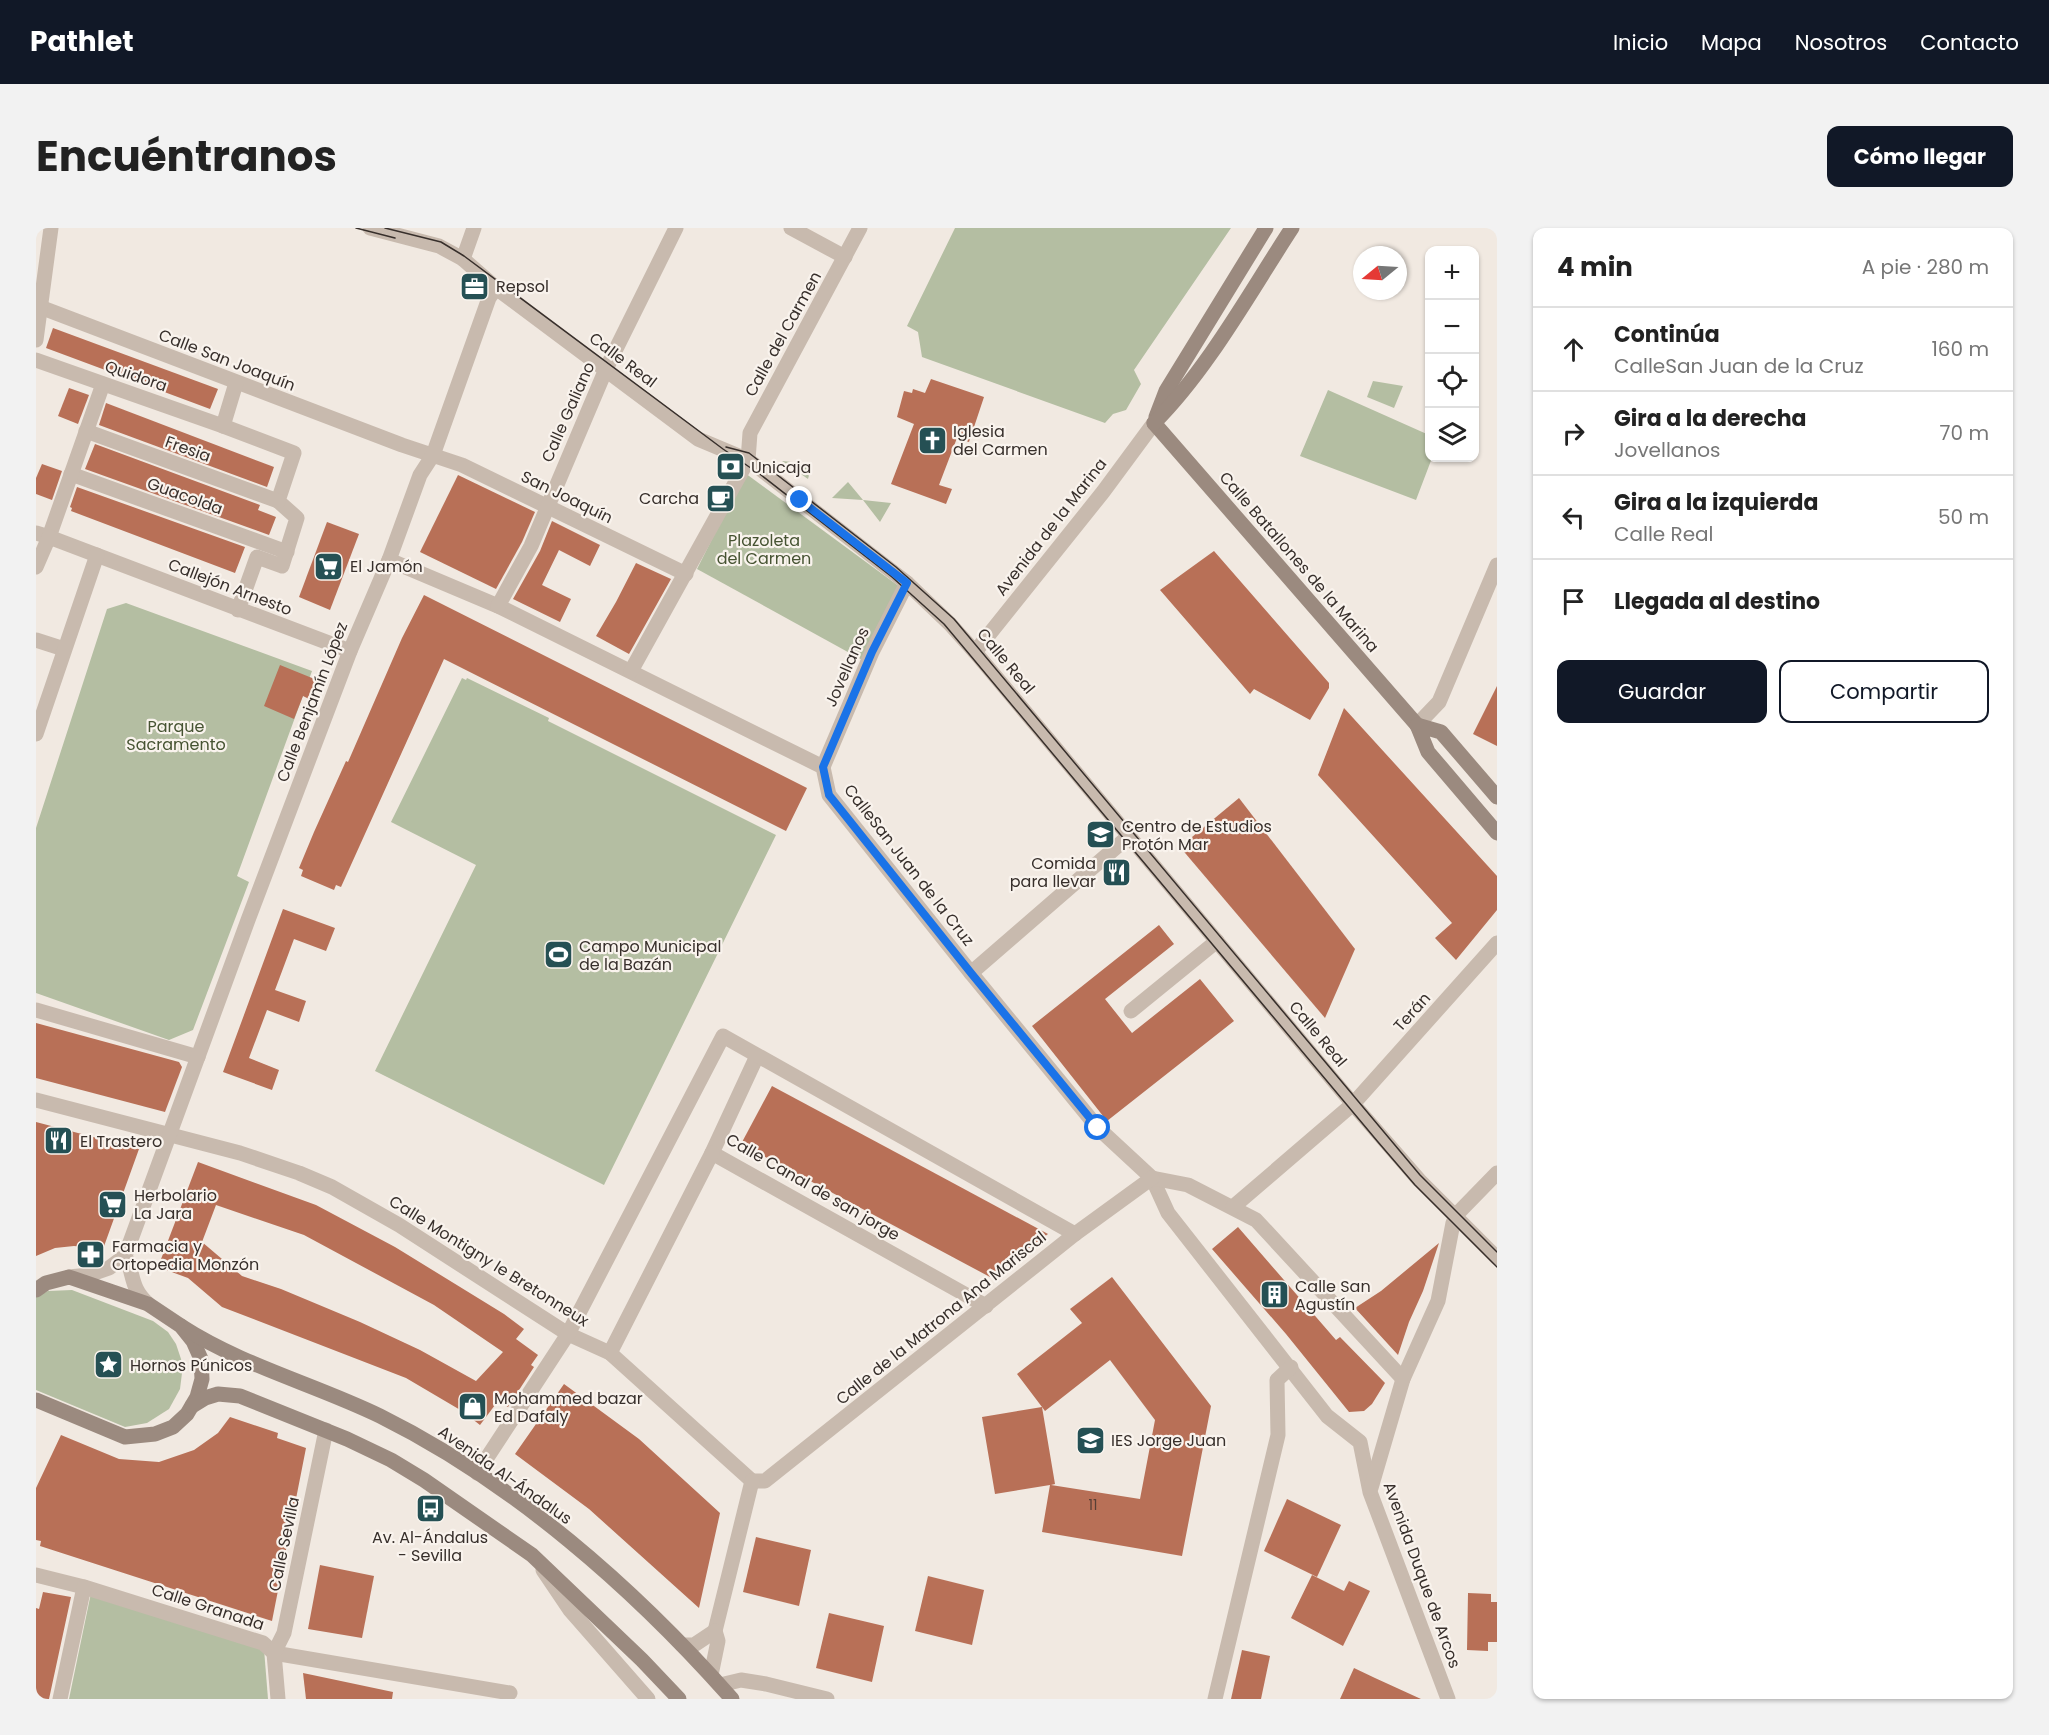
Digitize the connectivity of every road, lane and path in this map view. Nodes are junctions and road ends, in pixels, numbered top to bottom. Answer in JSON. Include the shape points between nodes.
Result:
{"nodes":[{"id":1,"x":51,"y":228,"type":"edge"},
{"id":2,"x":370,"y":228,"type":"edge"},
{"id":3,"x":474,"y":228,"type":"edge"},
{"id":4,"x":676,"y":228,"type":"edge"},
{"id":5,"x":791,"y":228,"type":"edge"},
{"id":6,"x":860,"y":228,"type":"edge"},
{"id":7,"x":1266,"y":228,"type":"edge"},
{"id":8,"x":1292,"y":228,"type":"edge"},
{"id":9,"x":846,"y":257,"type":"junction"},
{"id":10,"x":462,"y":260,"type":"junction"},
{"id":11,"x":496,"y":288,"type":"junction"},
{"id":12,"x":40,"y":307,"type":"junction"},
{"id":13,"x":36,"y":340,"type":"edge"},
{"id":14,"x":36,"y":360,"type":"edge"},
{"id":15,"x":608,"y":366,"type":"junction"},
{"id":16,"x":236,"y":383,"type":"junction"},
{"id":17,"x":103,"y":384,"type":"junction"},
{"id":18,"x":1154,"y":423,"type":"junction"},
{"id":19,"x":223,"y":426,"type":"junction"},
{"id":20,"x":86,"y":431,"type":"junction"},
{"id":21,"x":433,"y":455,"type":"junction"},
{"id":22,"x":748,"y":460,"type":"junction"},
{"id":23,"x":71,"y":474,"type":"junction"},
{"id":24,"x":278,"y":501,"type":"junction"},
{"id":25,"x":547,"y":507,"type":"junction"},
{"id":26,"x":42,"y":535,"type":"edge"},
{"id":27,"x":286,"y":552,"type":"junction"},
{"id":28,"x":97,"y":555,"type":"junction"},
{"id":29,"x":389,"y":560,"type":"junction"},
{"id":30,"x":1497,"y":565,"type":"edge"},
{"id":31,"x":36,"y":567,"type":"edge"},
{"id":32,"x":686,"y":574,"type":"junction"},
{"id":33,"x":907,"y":583,"type":"junction"},
{"id":34,"x":498,"y":606,"type":"junction"},
{"id":35,"x":238,"y":610,"type":"junction"},
{"id":36,"x":36,"y":640,"type":"edge"},
{"id":37,"x":64,"y":649,"type":"junction"},
{"id":38,"x":350,"y":651,"type":"junction"},
{"id":39,"x":975,"y":652,"type":"junction"},
{"id":40,"x":631,"y":670,"type":"junction"},
{"id":41,"x":1417,"y":725,"type":"junction"},
{"id":42,"x":36,"y":734,"type":"edge"},
{"id":43,"x":823,"y":767,"type":"junction"},
{"id":44,"x":1497,"y":797,"type":"edge"},
{"id":45,"x":1497,"y":833,"type":"edge"},
{"id":46,"x":1130,"y":836,"type":"junction"},
{"id":47,"x":1217,"y":941,"type":"junction"},
{"id":48,"x":1497,"y":943,"type":"edge"},
{"id":49,"x":971,"y":973,"type":"junction"},
{"id":50,"x":36,"y":1010,"type":"edge"},
{"id":51,"x":1131,"y":1011,"type":"dead end"},
{"id":52,"x":757,"y":1056,"type":"junction"},
{"id":53,"x":198,"y":1057,"type":"junction"},
{"id":54,"x":36,"y":1100,"type":"edge"},
{"id":55,"x":1353,"y":1104,"type":"junction"},
{"id":56,"x":171,"y":1133,"type":"junction"},
{"id":57,"x":712,"y":1153,"type":"junction"},
{"id":58,"x":1497,"y":1173,"type":"edge"},
{"id":59,"x":1152,"y":1178,"type":"junction"},
{"id":60,"x":1233,"y":1207,"type":"junction"},
{"id":61,"x":1456,"y":1218,"type":"junction"},
{"id":62,"x":1075,"y":1234,"type":"junction"},
{"id":63,"x":124,"y":1256,"type":"junction"},
{"id":64,"x":1497,"y":1258,"type":"edge"},
{"id":65,"x":69,"y":1277,"type":"junction"},
{"id":66,"x":36,"y":1290,"type":"edge"},
{"id":67,"x":148,"y":1304,"type":"junction"},
{"id":68,"x":986,"y":1306,"type":"junction"},
{"id":69,"x":181,"y":1326,"type":"junction"},
{"id":70,"x":568,"y":1334,"type":"junction"},
{"id":71,"x":610,"y":1353,"type":"junction"},
{"id":72,"x":1291,"y":1367,"type":"junction"},
{"id":73,"x":1403,"y":1379,"type":"junction"},
{"id":74,"x":39,"y":1403,"type":"edge"},
{"id":75,"x":192,"y":1406,"type":"junction"},
{"id":76,"x":326,"y":1430,"type":"junction"},
{"id":77,"x":477,"y":1473,"type":"junction"},
{"id":78,"x":752,"y":1480,"type":"junction"},
{"id":79,"x":1370,"y":1492,"type":"junction"},
{"id":80,"x":532,"y":1555,"type":"junction"},
{"id":81,"x":36,"y":1575,"type":"edge"},
{"id":82,"x":84,"y":1587,"type":"junction"},
{"id":83,"x":715,"y":1631,"type":"junction"},
{"id":84,"x":682,"y":1645,"type":"junction"},
{"id":85,"x":274,"y":1653,"type":"junction"},
{"id":86,"x":715,"y":1680,"type":"junction"},
{"id":87,"x":510,"y":1693,"type":"dead end"},
{"id":88,"x":60,"y":1699,"type":"edge"},
{"id":89,"x":278,"y":1699,"type":"edge"},
{"id":90,"x":648,"y":1699,"type":"edge"},
{"id":91,"x":679,"y":1699,"type":"edge"},
{"id":92,"x":732,"y":1699,"type":"edge"},
{"id":93,"x":825,"y":1699,"type":"edge"},
{"id":94,"x":1215,"y":1699,"type":"edge"},
{"id":95,"x":1448,"y":1699,"type":"edge"}],
"edges":[{"from":1,"to":12,"type":"street"},
{"from":2,"to":10,"type":"street","name":"Calle Real","via":[[439,246]]},
{"from":3,"to":10,"type":"street"},
{"from":4,"to":15,"type":"street","name":"Calle Galiano"},
{"from":5,"to":9,"type":"street"},
{"from":6,"to":9,"type":"street","name":"Calle del Carmen"},
{"from":7,"to":18,"type":"street","name":"Avenida de la Marina","via":[[1166,391]]},
{"from":8,"to":18,"type":"street","name":"Avenida de la Marina","via":[[1202,367]]},
{"from":9,"to":22,"type":"street","name":"Calle del Carmen","via":[[750,433]]},
{"from":10,"to":11,"type":"street","name":"Calle Real"},
{"from":11,"to":15,"type":"street","name":"Calle Real"},
{"from":11,"to":21,"type":"street","name":"Calle Benjamín López","via":[[489,298]]},
{"from":12,"to":13,"type":"street"},
{"from":12,"to":16,"type":"street","name":"Calle San Joaquín"},
{"from":14,"to":17,"type":"street","name":"Quidora"},
{"from":15,"to":22,"type":"street","name":"Calle Real","via":[[698,439]]},
{"from":15,"to":25,"type":"street","name":"Calle Galiano"},
{"from":16,"to":19,"type":"street"},
{"from":16,"to":21,"type":"street","name":"Calle San Joaquín"},
{"from":17,"to":19,"type":"street","name":"Quidora"},
{"from":17,"to":20,"type":"street"},
{"from":18,"to":39,"type":"street","name":"Avenida de la Marina"},
{"from":18,"to":41,"type":"street","name":"Calle Batallones de la Marina"},
{"from":19,"to":24,"type":"street","name":"Quidora","via":[[294,453]]},
{"from":20,"to":23,"type":"street"},
{"from":20,"to":24,"type":"street","name":"Fresia"},
{"from":21,"to":25,"type":"street","name":"San Joaquín"},
{"from":21,"to":29,"type":"street","name":"Calle Benjamín López","via":[[420,475]]},
{"from":22,"to":32,"type":"street"},
{"from":22,"to":33,"type":"street","name":"Calle Real"},
{"from":23,"to":26,"type":"street"},
{"from":23,"to":27,"type":"street","name":"Guacolda"},
{"from":24,"to":27,"type":"street","via":[[297,518]]},
{"from":25,"to":32,"type":"street","name":"San Joaquín"},
{"from":25,"to":34,"type":"street","name":"Calle Galiano"},
{"from":26,"to":28,"type":"street","name":"Callejón Arnesto"},
{"from":26,"to":31,"type":"street"},
{"from":27,"to":35,"type":"street","via":[[282,566],[256,557]]},
{"from":28,"to":35,"type":"street","name":"Callejón Arnesto"},
{"from":28,"to":37,"type":"street"},
{"from":29,"to":34,"type":"street"},
{"from":29,"to":38,"type":"street","name":"Calle Benjamín López"},
{"from":30,"to":41,"type":"street","via":[[1439,702]]},
{"from":32,"to":40,"type":"street"},
{"from":33,"to":39,"type":"street","name":"Calle Real"},
{"from":33,"to":43,"type":"street","name":"Jovellanos"},
{"from":34,"to":40,"type":"street"},
{"from":35,"to":38,"type":"street","name":"Callejón Arnesto"},
{"from":36,"to":37,"type":"street"},
{"from":37,"to":42,"type":"street"},
{"from":38,"to":53,"type":"street","name":"Calle Benjamín López"},
{"from":39,"to":46,"type":"street","name":"Calle Real"},
{"from":40,"to":43,"type":"street"},
{"from":41,"to":44,"type":"street","via":[[1441,732]]},
{"from":41,"to":45,"type":"street","via":[[1428,752]]},
{"from":43,"to":49,"type":"street","name":"CalleSan Juan de la Cruz","via":[[829,795]]},
{"from":46,"to":47,"type":"street","name":"Calle Real"},
{"from":46,"to":49,"type":"street"},
{"from":47,"to":51,"type":"street"},
{"from":47,"to":55,"type":"street","name":"Calle Real"},
{"from":48,"to":55,"type":"street","name":"Terán"},
{"from":49,"to":59,"type":"street","name":"CalleSan Juan de la Cruz","via":[[1098,1128]]},
{"from":50,"to":53,"type":"street"},
{"from":52,"to":57,"type":"street","name":"Calle Canal de san jorge"},
{"from":52,"to":62,"type":"street"},
{"from":52,"to":70,"type":"street","via":[[723,1036]]},
{"from":53,"to":56,"type":"street","name":"Calle Benjamín López"},
{"from":54,"to":56,"type":"street","name":"Calle Montigny le Bretonneux"},
{"from":55,"to":60,"type":"street","name":"Terán"},
{"from":55,"to":61,"type":"street","name":"Calle Real"},
{"from":56,"to":63,"type":"street","name":"Calle Benjamín López"},
{"from":56,"to":70,"type":"street","name":"Calle Montigny le Bretonneux","via":[[240,1152],[332,1187]]},
{"from":57,"to":68,"type":"street","name":"Calle Canal de san jorge"},
{"from":57,"to":71,"type":"street"},
{"from":58,"to":61,"type":"street"},
{"from":59,"to":60,"type":"street","via":[[1188,1185]]},
{"from":59,"to":62,"type":"street","name":"Calle de la Matrona Ana Mariscal"},
{"from":59,"to":72,"type":"street","name":"Avenida Duque de Arcos","via":[[1168,1214]]},
{"from":60,"to":73,"type":"street","via":[[1256,1220]]},
{"from":61,"to":64,"type":"street","name":"Calle Real"},
{"from":61,"to":73,"type":"street","via":[[1438,1300]]},
{"from":62,"to":68,"type":"street","name":"Calle de la Matrona Ana Mariscal"},
{"from":63,"to":65,"type":"street","via":[[109,1268]]},
{"from":63,"to":67,"type":"street","via":[[133,1285]]},
{"from":65,"to":66,"type":"street"},
{"from":65,"to":67,"type":"street","name":"Avenida Al-Ándalus"},
{"from":67,"to":69,"type":"street","name":"Avenida Al-Ándalus"},
{"from":68,"to":78,"type":"street","name":"Calle de la Matrona Ana Mariscal","via":[[765,1481]]},
{"from":69,"to":75,"type":"street","via":[[201,1359],[202,1379]]},
{"from":69,"to":77,"type":"street","name":"Avenida Al-Ándalus","via":[[240,1358],[381,1417]]},
{"from":70,"to":71,"type":"street","name":"Calle Montigny le Bretonneux"},
{"from":70,"to":77,"type":"street"},
{"from":71,"to":78,"type":"street","name":"Calle Montigny le Bretonneux"},
{"from":72,"to":79,"type":"street","name":"Avenida Duque de Arcos","via":[[1328,1416],[1360,1442]]},
{"from":72,"to":94,"type":"street","via":[[1277,1380],[1278,1435]]},
{"from":73,"to":79,"type":"street"},
{"from":74,"to":75,"type":"street","via":[[125,1437],[155,1434],[173,1427]]},
{"from":75,"to":76,"type":"street","via":[[218,1394],[240,1396]]},
{"from":76,"to":80,"type":"street","via":[[424,1480]]},
{"from":76,"to":85,"type":"street","name":"Calle Sevilla","via":[[284,1633]]},
{"from":77,"to":84,"type":"street","name":"Avenida Al-Ándalus","via":[[606,1572]]},
{"from":78,"to":83,"type":"street"},
{"from":79,"to":95,"type":"street","name":"Avenida Duque de Arcos"},
{"from":80,"to":90,"type":"street","via":[[570,1610]]},
{"from":80,"to":91,"type":"street"},
{"from":81,"to":82,"type":"street","name":"Calle Granada"},
{"from":82,"to":85,"type":"street","name":"Calle Granada","via":[[263,1643]]},
{"from":82,"to":88,"type":"street"},
{"from":83,"to":84,"type":"street","via":[[694,1645]]},
{"from":83,"to":86,"type":"street"},
{"from":84,"to":86,"type":"street","name":"Avenida Al-Ándalus"},
{"from":85,"to":87,"type":"street","name":"Calle Granada"},
{"from":85,"to":89,"type":"street","name":"Calle Sevilla"},
{"from":86,"to":92,"type":"street","name":"Avenida Al-Ándalus"},
{"from":86,"to":93,"type":"street","via":[[766,1684]]}]}
